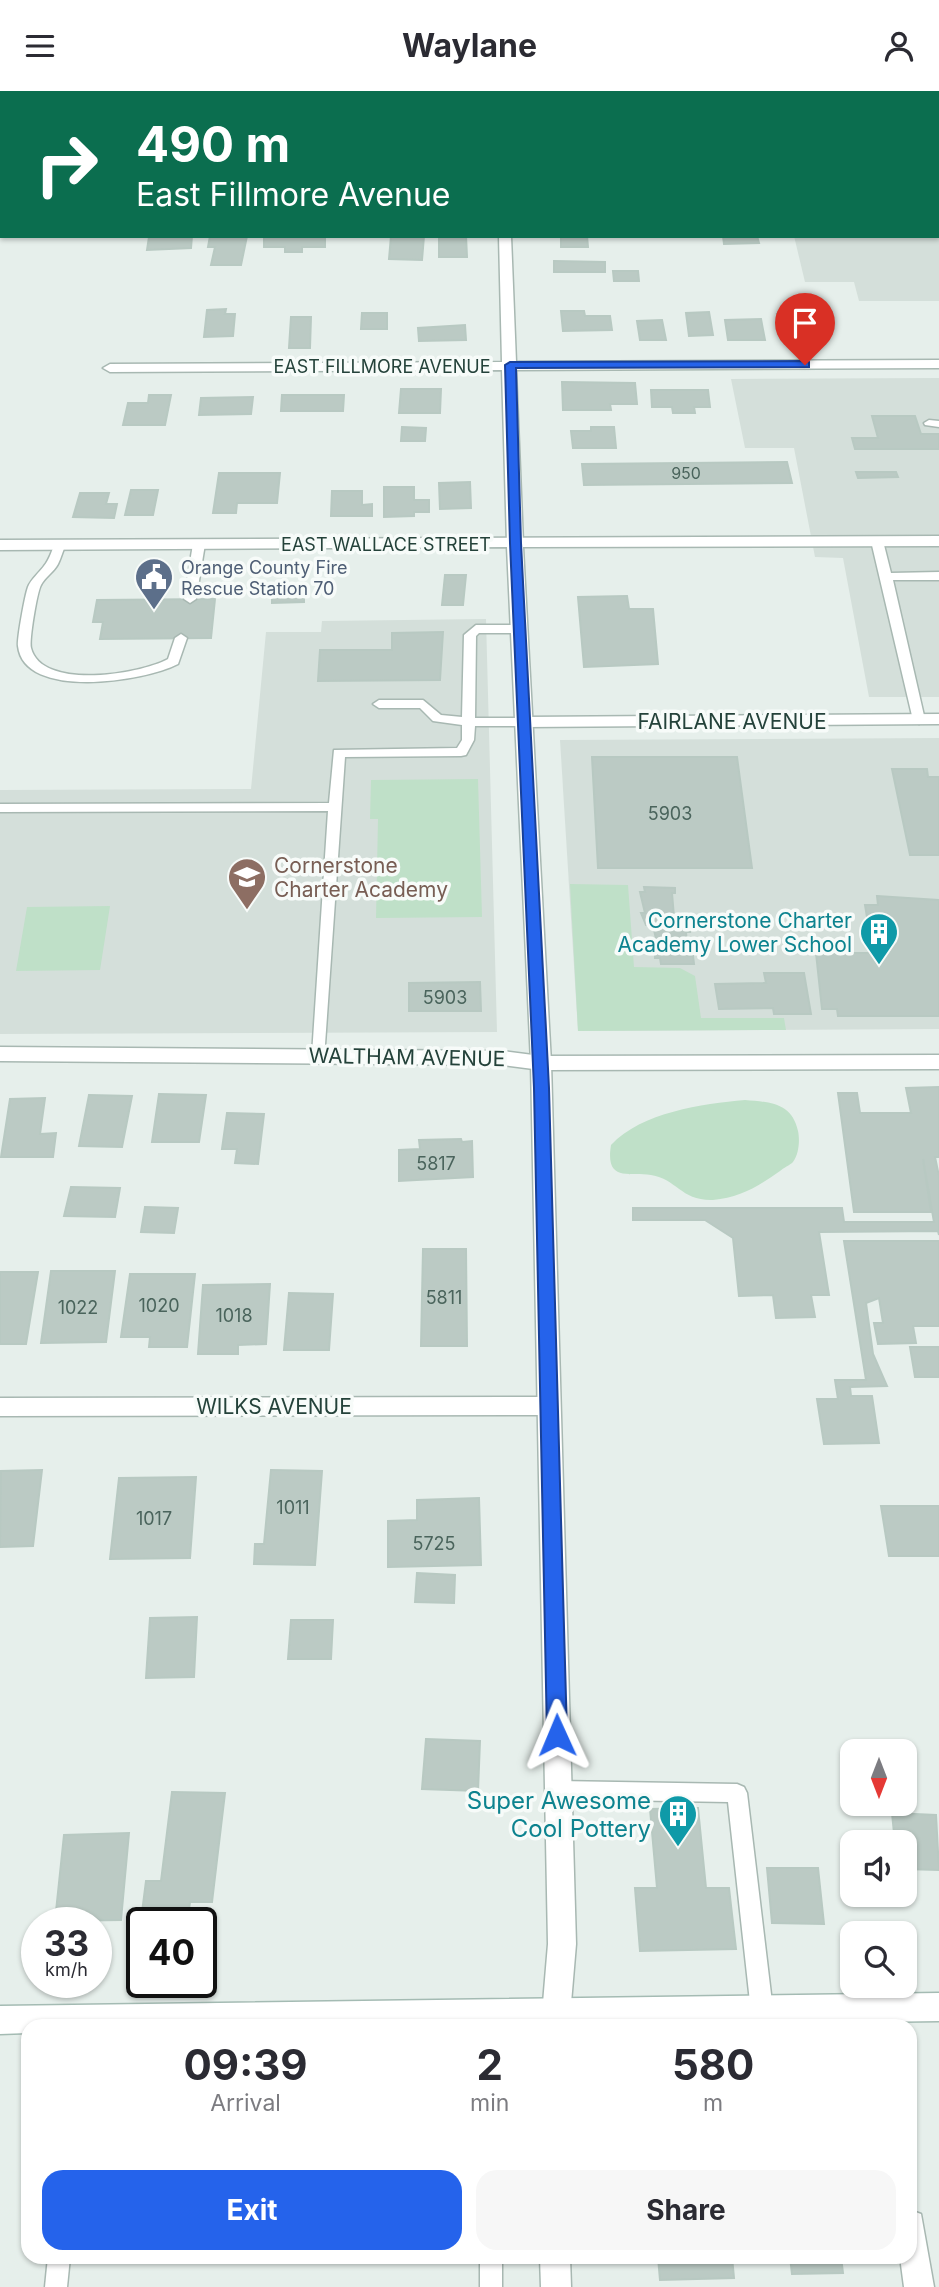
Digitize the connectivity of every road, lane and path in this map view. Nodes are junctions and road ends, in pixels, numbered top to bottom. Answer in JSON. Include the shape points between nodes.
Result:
{"nodes":[{"id":1,"x":505,"y":238,"type":"edge"},
{"id":2,"x":939,"y":364,"type":"edge"},
{"id":3,"x":510,"y":365,"type":"junction"},
{"id":4,"x":110,"y":368,"type":"dead end"},
{"id":5,"x":877,"y":541,"type":"junction"},
{"id":6,"x":939,"y":541,"type":"edge"},
{"id":7,"x":515,"y":543,"type":"junction"},
{"id":8,"x":60,"y":544,"type":"junction"},
{"id":9,"x":199,"y":544,"type":"junction"},
{"id":10,"x":0,"y":545,"type":"edge"},
{"id":11,"x":939,"y":576,"type":"edge"},
{"id":12,"x":886,"y":577,"type":"junction"},
{"id":13,"x":190,"y":599,"type":"dead end"},
{"id":14,"x":520,"y":629,"type":"junction"},
{"id":15,"x":181,"y":638,"type":"dead end"},
{"id":16,"x":379,"y":704,"type":"dead end"},
{"id":17,"x":939,"y":719,"type":"edge"},
{"id":18,"x":919,"y":720,"type":"junction"},
{"id":19,"x":468,"y":722,"type":"junction"},
{"id":20,"x":526,"y":722,"type":"junction"},
{"id":21,"x":336,"y":807,"type":"junction"},
{"id":22,"x":0,"y":808,"type":"edge"},
{"id":23,"x":0,"y":1054,"type":"edge"},
{"id":24,"x":318,"y":1055,"type":"junction"},
{"id":25,"x":939,"y":1062,"type":"edge"},
{"id":26,"x":541,"y":1063,"type":"junction"},
{"id":27,"x":549,"y":1406,"type":"junction"},
{"id":28,"x":0,"y":1407,"type":"edge"},
{"id":29,"x":558,"y":1790,"type":"junction"},
{"id":30,"x":939,"y":2007,"type":"edge"},
{"id":31,"x":762,"y":2011,"type":"junction"},
{"id":32,"x":881,"y":2018,"type":"edge"},
{"id":33,"x":0,"y":2019,"type":"edge"},
{"id":34,"x":21,"y":2019,"type":"edge"},
{"id":35,"x":556,"y":2019,"type":"edge"},
{"id":36,"x":597,"y":2019,"type":"edge"},
{"id":37,"x":58,"y":2264,"type":"edge"},
{"id":38,"x":491,"y":2264,"type":"edge"},
{"id":39,"x":555,"y":2264,"type":"edge"},
{"id":40,"x":916,"y":2264,"type":"edge"},
{"id":41,"x":56,"y":2287,"type":"edge"},
{"id":42,"x":491,"y":2287,"type":"edge"},
{"id":43,"x":556,"y":2287,"type":"edge"},
{"id":44,"x":919,"y":2287,"type":"edge"}],
"edges":[{"from":1,"to":3,"type":"street"},
{"from":2,"to":3,"type":"street","name":"EAST FILLMORE AVENUE"},
{"from":3,"to":4,"type":"street","name":"EAST FILLMORE AVENUE"},
{"from":3,"to":7,"type":"street"},
{"from":5,"to":6,"type":"street","name":"EAST WALLACE STREET"},
{"from":5,"to":7,"type":"street","name":"EAST WALLACE STREET"},
{"from":5,"to":12,"type":"lane"},
{"from":7,"to":9,"type":"street","name":"EAST WALLACE STREET"},
{"from":7,"to":14,"type":"street"},
{"from":8,"to":9,"type":"street","name":"EAST WALLACE STREET"},
{"from":8,"to":10,"type":"street","name":"EAST WALLACE STREET"},
{"from":8,"to":15,"type":"lane","via":[[52,564],[34,586],[24,653],[37,666],[62,675],[132,677],[174,661]]},
{"from":9,"to":13,"type":"lane"},
{"from":11,"to":12,"type":"lane"},
{"from":12,"to":18,"type":"lane"},
{"from":14,"to":19,"type":"lane","via":[[476,629],[468,642]]},
{"from":14,"to":20,"type":"street"},
{"from":16,"to":19,"type":"lane","via":[[422,704],[437,718]]},
{"from":17,"to":18,"type":"street","name":"FAIRLANE AVENUE"},
{"from":18,"to":20,"type":"street","name":"FAIRLANE AVENUE"},
{"from":19,"to":20,"type":"lane"},
{"from":19,"to":21,"type":"lane","via":[[468,740],[461,752],[339,753]]},
{"from":20,"to":26,"type":"street"},
{"from":21,"to":22,"type":"lane"},
{"from":21,"to":24,"type":"lane"},
{"from":23,"to":24,"type":"street","name":"WALTHAM AVENUE"},
{"from":24,"to":26,"type":"street","name":"WALTHAM AVENUE","via":[[503,1058]]},
{"from":25,"to":26,"type":"street","name":"WALTHAM AVENUE"},
{"from":26,"to":27,"type":"street"},
{"from":27,"to":28,"type":"street","name":"WILKS AVENUE"},
{"from":27,"to":29,"type":"street"},
{"from":29,"to":31,"type":"lane","via":[[737,1793]]},
{"from":29,"to":35,"type":"street","via":[[562,1944]]},
{"from":30,"to":32,"type":"street"},
{"from":31,"to":32,"type":"street"},
{"from":31,"to":36,"type":"street"},
{"from":33,"to":34,"type":"street"},
{"from":37,"to":41,"type":"lane"},
{"from":38,"to":42,"type":"lane"},
{"from":39,"to":43,"type":"street"},
{"from":40,"to":44,"type":"street"}]}
